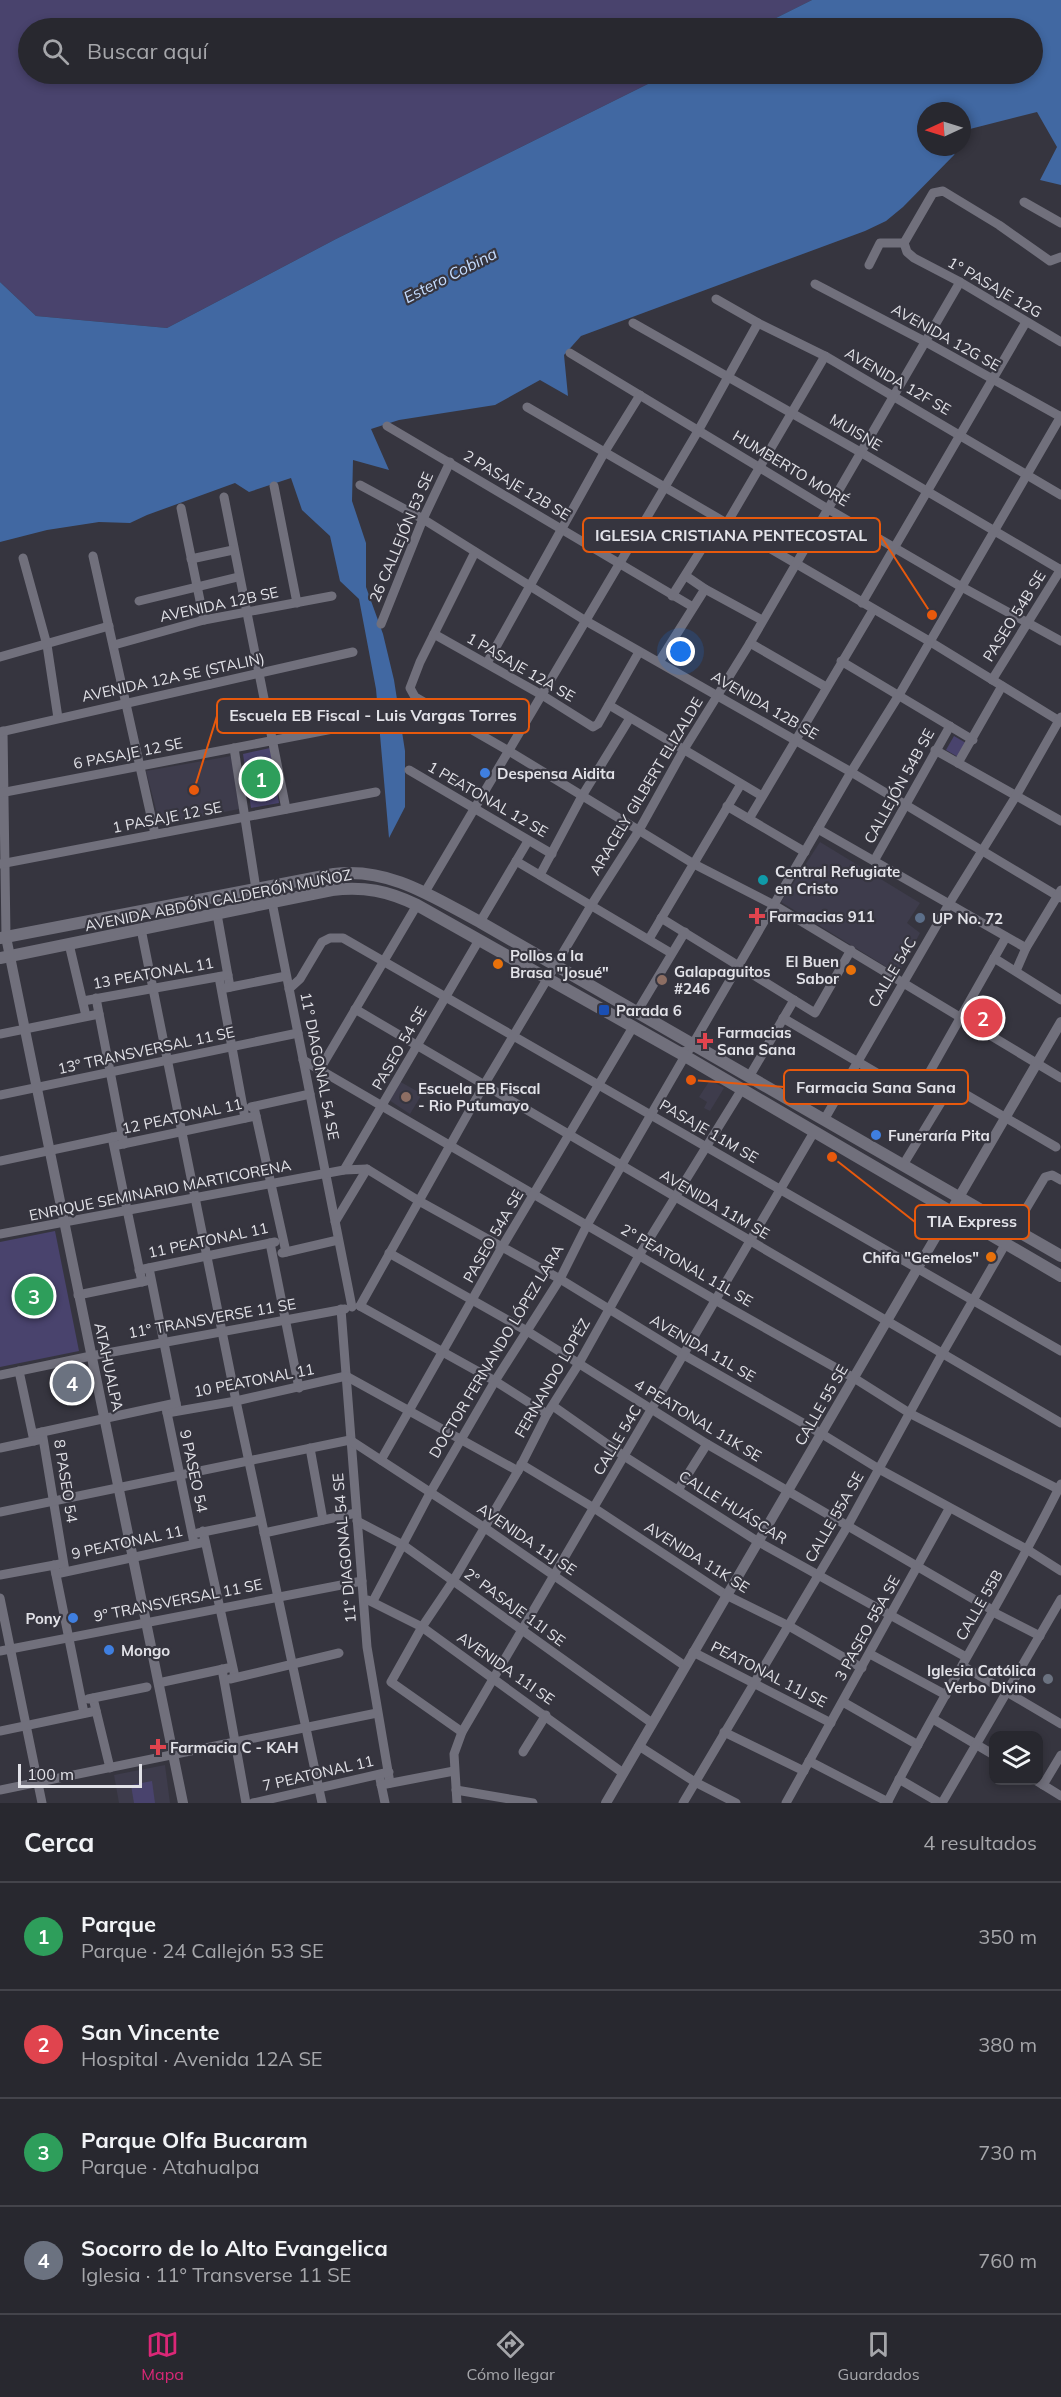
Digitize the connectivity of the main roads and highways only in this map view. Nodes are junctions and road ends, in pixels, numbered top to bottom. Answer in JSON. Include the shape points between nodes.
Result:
{"nodes":[{"id":1,"x":3,"y":938,"type":"edge"},
{"id":2,"x":5,"y":957,"type":"edge"},
{"id":3,"x":1061,"y":1256,"type":"edge"},
{"id":4,"x":1061,"y":1276,"type":"edge"}],
"edges":[{"from":1,"to":3,"type":"main road","name":"AVENIDA ABDÓN CALDERÓN MUÑOZ","via":[[334,874],[389,877],[480,922]]},
{"from":2,"to":4,"type":"main road","name":"AVENIDA ABDÓN CALDERÓN MUÑOZ","via":[[332,890],[362,888],[385,892],[417,905],[633,1027]]}]}
